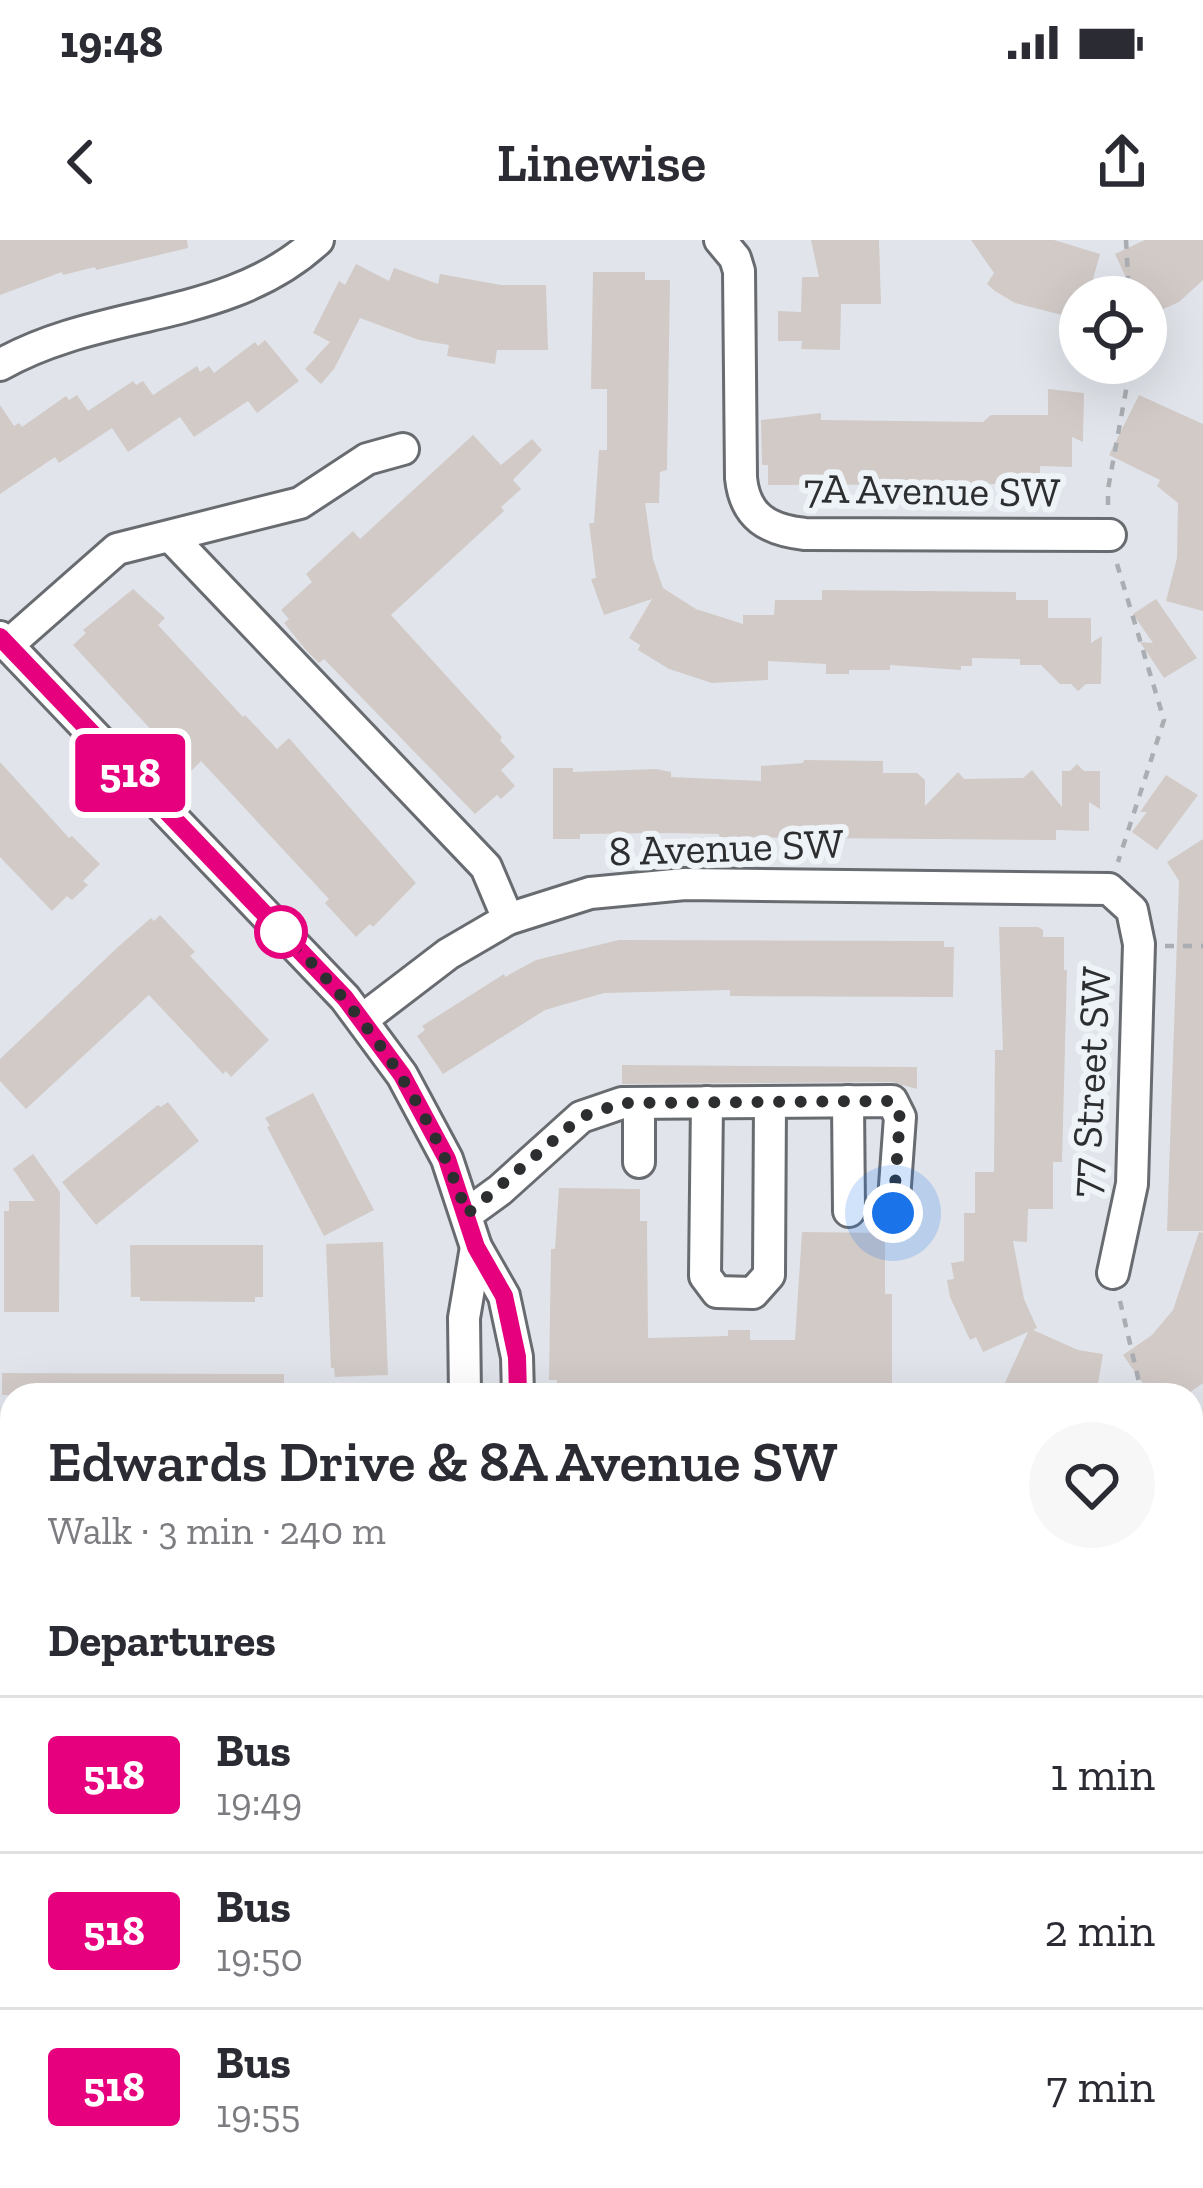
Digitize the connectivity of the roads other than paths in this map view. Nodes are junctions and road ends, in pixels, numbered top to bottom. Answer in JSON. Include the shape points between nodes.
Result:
{"nodes":[{"id":1,"x":318,"y":240,"type":"edge"},
{"id":2,"x":724,"y":243,"type":"edge"},
{"id":3,"x":0,"y":365,"type":"edge"},
{"id":4,"x":403,"y":449,"type":"dead end"},
{"id":5,"x":1110,"y":535,"type":"road end"},
{"id":6,"x":172,"y":538,"type":"junction"},
{"id":7,"x":4,"y":641,"type":"edge"},
{"id":8,"x":1116,"y":894,"type":"joint"},
{"id":9,"x":508,"y":919,"type":"junction"},
{"id":10,"x":363,"y":1018,"type":"junction"},
{"id":11,"x":848,"y":1101,"type":"junction"},
{"id":12,"x":707,"y":1102,"type":"junction"},
{"id":13,"x":770,"y":1102,"type":"junction"},
{"id":14,"x":639,"y":1103,"type":"junction"},
{"id":15,"x":639,"y":1162,"type":"dead end"},
{"id":16,"x":849,"y":1210,"type":"dead end"},
{"id":17,"x":893,"y":1213,"type":"dead end"},
{"id":18,"x":467,"y":1214,"type":"junction"},
{"id":19,"x":476,"y":1247,"type":"junction"},
{"id":20,"x":1113,"y":1273,"type":"road end"},
{"id":21,"x":465,"y":1383,"type":"edge"},
{"id":22,"x":518,"y":1383,"type":"edge"}],
"edges":[{"from":1,"to":3,"type":"street","via":[[241,290],[65,336]]},
{"from":2,"to":5,"type":"street","name":"7A Avenue SW","via":[[741,287],[741,478],[757,518],[805,534]]},
{"from":4,"to":6,"type":"street","via":[[367,459],[300,503]]},
{"from":6,"to":7,"type":"street","via":[[117,549]]},
{"from":6,"to":9,"type":"street","via":[[486,867]]},
{"from":7,"to":10,"type":"street"},
{"from":8,"to":9,"type":"street","name":"8 Avenue SW","via":[[638,886]]},
{"from":8,"to":20,"type":"street","name":"77 Street SW","via":[[1132,910],[1138,933],[1138,1077],[1132,1184]]},
{"from":9,"to":10,"type":"street","name":"8 Avenue SW"},
{"from":10,"to":18,"type":"street","via":[[426,1116]]},
{"from":11,"to":13,"type":"street"},
{"from":11,"to":16,"type":"street"},
{"from":11,"to":17,"type":"street","via":[[892,1101],[900,1117]]},
{"from":12,"to":13,"type":"street"},
{"from":12,"to":13,"type":"street","via":[[705,1276],[716,1292],[753,1293],[769,1275]]},
{"from":12,"to":14,"type":"street"},
{"from":14,"to":15,"type":"street"},
{"from":14,"to":18,"type":"street","via":[[581,1117]]},
{"from":18,"to":19,"type":"street"},
{"from":19,"to":21,"type":"street","via":[[464,1318]]},
{"from":19,"to":22,"type":"street","via":[[504,1296]]}]}
